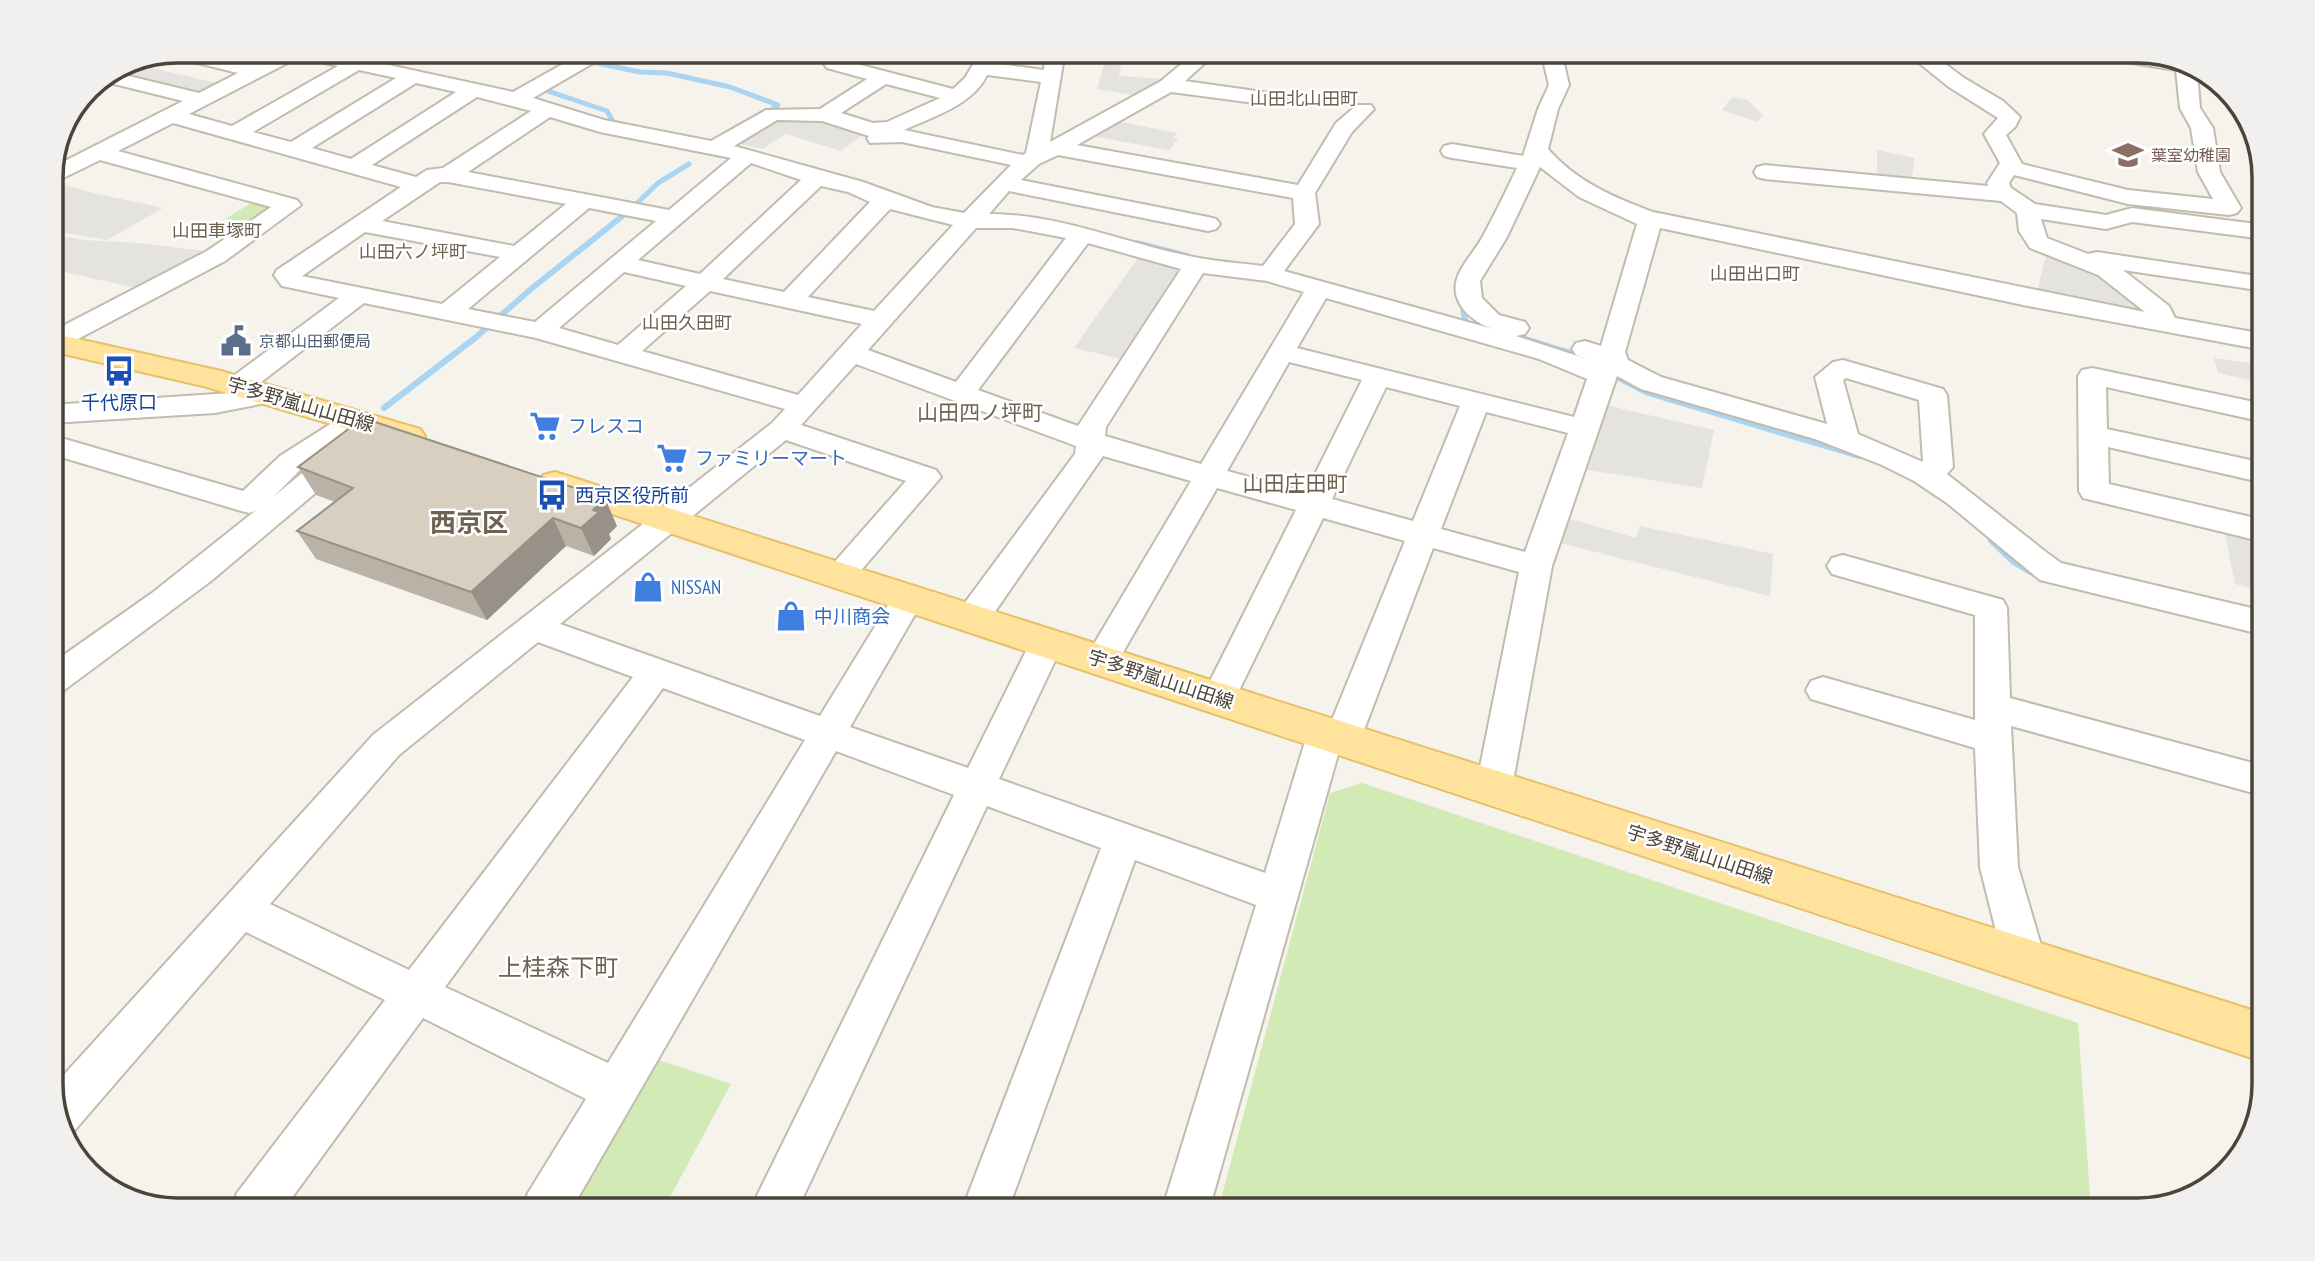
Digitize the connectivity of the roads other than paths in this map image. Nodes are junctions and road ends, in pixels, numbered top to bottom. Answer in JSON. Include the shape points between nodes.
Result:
{"nodes":[{"id":1,"x":221,"y":63,"type":"edge"},
{"id":2,"x":274,"y":63,"type":"edge"},
{"id":3,"x":351,"y":63,"type":"edge"},
{"id":4,"x":565,"y":63,"type":"edge"},
{"id":5,"x":985,"y":63,"type":"edge"},
{"id":6,"x":1001,"y":63,"type":"edge"},
{"id":7,"x":1055,"y":63,"type":"edge"},
{"id":8,"x":1194,"y":63,"type":"edge"},
{"id":9,"x":1554,"y":63,"type":"edge"},
{"id":10,"x":1936,"y":63,"type":"edge"},
{"id":11,"x":355,"y":64,"type":"junction"},
{"id":12,"x":834,"y":64,"type":"dead end"},
{"id":13,"x":258,"y":71,"type":"junction"},
{"id":14,"x":415,"y":75,"type":"junction"},
{"id":15,"x":2192,"y":76,"type":"edge"},
{"id":16,"x":883,"y":77,"type":"junction"},
{"id":17,"x":1052,"y":77,"type":"junction"},
{"id":18,"x":118,"y":79,"type":"edge"},
{"id":19,"x":1168,"y":85,"type":"junction"},
{"id":20,"x":475,"y":89,"type":"junction"},
{"id":21,"x":956,"y":96,"type":"junction"},
{"id":22,"x":516,"y":99,"type":"junction"},
{"id":23,"x":204,"y":100,"type":"junction"},
{"id":24,"x":1277,"y":100,"type":"dead end"},
{"id":25,"x":1364,"y":109,"type":"dead end"},
{"id":26,"x":546,"y":110,"type":"junction"},
{"id":27,"x":824,"y":115,"type":"junction"},
{"id":28,"x":173,"y":116,"type":"junction"},
{"id":29,"x":235,"y":133,"type":"junction"},
{"id":30,"x":864,"y":139,"type":"dead end"},
{"id":31,"x":715,"y":148,"type":"junction"},
{"id":32,"x":294,"y":150,"type":"junction"},
{"id":33,"x":1452,"y":151,"type":"dead end"},
{"id":34,"x":99,"y":153,"type":"junction"},
{"id":35,"x":748,"y":155,"type":"junction"},
{"id":36,"x":1533,"y":157,"type":"junction"},
{"id":37,"x":1031,"y":162,"type":"junction"},
{"id":38,"x":354,"y":167,"type":"junction"},
{"id":39,"x":2009,"y":167,"type":"junction"},
{"id":40,"x":63,"y":171,"type":"edge"},
{"id":41,"x":1765,"y":172,"type":"dead end"},
{"id":42,"x":448,"y":175,"type":"junction"},
{"id":43,"x":816,"y":178,"type":"junction"},
{"id":44,"x":419,"y":185,"type":"junction"},
{"id":45,"x":1304,"y":193,"type":"junction"},
{"id":46,"x":2007,"y":195,"type":"junction"},
{"id":47,"x":585,"y":200,"type":"junction"},
{"id":48,"x":885,"y":200,"type":"junction"},
{"id":49,"x":2028,"y":211,"type":"junction"},
{"id":50,"x":676,"y":218,"type":"junction"},
{"id":51,"x":1647,"y":218,"type":"junction"},
{"id":52,"x":970,"y":221,"type":"junction"},
{"id":53,"x":361,"y":224,"type":"junction"},
{"id":54,"x":1208,"y":225,"type":"dead end"},
{"id":55,"x":2252,"y":230,"type":"edge"},
{"id":56,"x":1082,"y":234,"type":"junction"},
{"id":57,"x":520,"y":254,"type":"junction"},
{"id":58,"x":2072,"y":256,"type":"junction"},
{"id":59,"x":621,"y":264,"type":"junction"},
{"id":60,"x":1196,"y":264,"type":"junction"},
{"id":61,"x":1269,"y":274,"type":"junction"},
{"id":62,"x":705,"y":282,"type":"junction"},
{"id":63,"x":2252,"y":282,"type":"edge"},
{"id":64,"x":1319,"y":288,"type":"junction"},
{"id":65,"x":359,"y":295,"type":"junction"},
{"id":66,"x":790,"y":301,"type":"junction"},
{"id":67,"x":448,"y":312,"type":"junction"},
{"id":68,"x":878,"y":320,"type":"junction"},
{"id":69,"x":2164,"y":323,"type":"junction"},
{"id":70,"x":540,"y":331,"type":"junction"},
{"id":71,"x":63,"y":336,"type":"edge"},
{"id":72,"x":2252,"y":340,"type":"edge"},
{"id":73,"x":63,"y":345,"type":"edge"},
{"id":74,"x":852,"y":352,"type":"junction"},
{"id":75,"x":1283,"y":352,"type":"junction"},
{"id":76,"x":622,"y":355,"type":"junction"},
{"id":77,"x":1609,"y":369,"type":"junction"},
{"id":78,"x":1377,"y":376,"type":"junction"},
{"id":79,"x":252,"y":390,"type":"junction"},
{"id":80,"x":962,"y":393,"type":"junction"},
{"id":81,"x":1476,"y":401,"type":"junction"},
{"id":82,"x":803,"y":405,"type":"junction"},
{"id":83,"x":2252,"y":410,"type":"edge"},
{"id":84,"x":63,"y":413,"type":"edge"},
{"id":85,"x":365,"y":423,"type":"junction"},
{"id":86,"x":1583,"y":428,"type":"junction"},
{"id":87,"x":782,"y":429,"type":"junction"},
{"id":88,"x":2094,"y":435,"type":"junction"},
{"id":89,"x":1845,"y":440,"type":"junction"},
{"id":90,"x":1089,"y":441,"type":"junction"},
{"id":91,"x":442,"y":447,"type":"edge"},
{"id":92,"x":63,"y":448,"type":"edge"},
{"id":93,"x":2252,"y":470,"type":"edge"},
{"id":94,"x":522,"y":472,"type":"edge"},
{"id":95,"x":1923,"y":473,"type":"junction"},
{"id":96,"x":1210,"y":477,"type":"junction"},
{"id":97,"x":1313,"y":506,"type":"junction"},
{"id":98,"x":668,"y":518,"type":"junction"},
{"id":99,"x":2252,"y":528,"type":"edge"},
{"id":100,"x":1423,"y":536,"type":"junction"},
{"id":101,"x":1536,"y":566,"type":"junction"},
{"id":102,"x":1843,"y":567,"type":"dead end"},
{"id":103,"x":840,"y":574,"type":"junction"},
{"id":104,"x":909,"y":597,"type":"junction"},
{"id":105,"x":973,"y":617,"type":"junction"},
{"id":106,"x":2252,"y":620,"type":"edge"},
{"id":107,"x":533,"y":627,"type":"junction"},
{"id":108,"x":1047,"y":642,"type":"junction"},
{"id":109,"x":1102,"y":659,"type":"junction"},
{"id":110,"x":657,"y":671,"type":"junction"},
{"id":111,"x":63,"y":674,"type":"edge"},
{"id":112,"x":1823,"y":690,"type":"dead end"},
{"id":113,"x":1219,"y":697,"type":"junction"},
{"id":114,"x":1993,"y":723,"type":"junction"},
{"id":115,"x":828,"y":733,"type":"junction"},
{"id":116,"x":1335,"y":735,"type":"junction"},
{"id":117,"x":2252,"y":778,"type":"edge"},
{"id":118,"x":977,"y":787,"type":"junction"},
{"id":119,"x":1493,"y":787,"type":"junction"},
{"id":120,"x":1123,"y":840,"type":"junction"},
{"id":121,"x":1277,"y":895,"type":"junction"},
{"id":122,"x":241,"y":910,"type":"junction"},
{"id":123,"x":2024,"y":959,"type":"junction"},
{"id":124,"x":416,"y":993,"type":"junction"},
{"id":125,"x":2252,"y":1034,"type":"edge"},
{"id":126,"x":616,"y":1090,"type":"junction"},
{"id":127,"x":65,"y":1107,"type":"edge"},
{"id":128,"x":263,"y":1198,"type":"edge"},
{"id":129,"x":552,"y":1198,"type":"edge"},
{"id":130,"x":779,"y":1198,"type":"edge"},
{"id":131,"x":989,"y":1198,"type":"edge"},
{"id":132,"x":1189,"y":1198,"type":"edge"}],
"edges":[{"from":1,"to":13,"type":"street"},
{"from":2,"to":13,"type":"street"},
{"from":3,"to":11,"type":"street"},
{"from":4,"to":22,"type":"street"},
{"from":5,"to":21,"type":"street","via":[[974,81]]},
{"from":6,"to":17,"type":"street"},
{"from":7,"to":17,"type":"street"},
{"from":8,"to":19,"type":"street"},
{"from":9,"to":36,"type":"street","via":[[1559,85]]},
{"from":10,"to":39,"type":"street","via":[[2009,117],[1995,134]]},
{"from":11,"to":14,"type":"street"},
{"from":11,"to":29,"type":"street"},
{"from":12,"to":16,"type":"street"},
{"from":13,"to":23,"type":"street"},
{"from":14,"to":20,"type":"street"},
{"from":14,"to":32,"type":"street"},
{"from":15,"to":39,"type":"street","via":[[2190,108],[2202,128],[2209,172],[2229,208],[2128,197]]},
{"from":16,"to":21,"type":"street"},
{"from":16,"to":27,"type":"street"},
{"from":17,"to":37,"type":"street"},
{"from":18,"to":23,"type":"street"},
{"from":19,"to":24,"type":"street"},
{"from":19,"to":37,"type":"street"},
{"from":20,"to":22,"type":"street"},
{"from":20,"to":38,"type":"street"},
{"from":21,"to":27,"type":"street","via":[[891,128],[872,130]]},
{"from":22,"to":26,"type":"street"},
{"from":23,"to":28,"type":"street"},
{"from":25,"to":45,"type":"street","via":[[1345,128]]},
{"from":26,"to":31,"type":"street","via":[[600,126]]},
{"from":26,"to":42,"type":"street"},
{"from":27,"to":31,"type":"street","via":[[774,114]]},
{"from":28,"to":29,"type":"street"},
{"from":28,"to":34,"type":"street"},
{"from":29,"to":32,"type":"street"},
{"from":30,"to":37,"type":"street","via":[[902,136]]},
{"from":31,"to":35,"type":"street"},
{"from":32,"to":38,"type":"street"},
{"from":33,"to":36,"type":"street"},
{"from":34,"to":40,"type":"street"},
{"from":34,"to":71,"type":"street","via":[[289,205],[216,256]]},
{"from":35,"to":43,"type":"street"},
{"from":35,"to":50,"type":"street"},
{"from":36,"to":51,"type":"street","via":[[1589,195]]},
{"from":36,"to":77,"type":"street","via":[[1468,281],[1469,298],[1490,320],[1592,351]]},
{"from":37,"to":45,"type":"street"},
{"from":37,"to":52,"type":"street"},
{"from":37,"to":54,"type":"street"},
{"from":38,"to":44,"type":"street"},
{"from":39,"to":46,"type":"street","via":[[1998,183]]},
{"from":41,"to":46,"type":"street"},
{"from":42,"to":44,"type":"street","via":[[435,175]]},
{"from":42,"to":47,"type":"street"},
{"from":43,"to":48,"type":"street"},
{"from":43,"to":62,"type":"street"},
{"from":44,"to":53,"type":"street"},
{"from":45,"to":61,"type":"street","via":[[1307,224]]},
{"from":46,"to":49,"type":"street"},
{"from":47,"to":50,"type":"street"},
{"from":47,"to":57,"type":"street"},
{"from":48,"to":52,"type":"street"},
{"from":48,"to":66,"type":"street"},
{"from":49,"to":55,"type":"street","via":[[2106,222],[2132,215]]},
{"from":49,"to":58,"type":"street","via":[[2038,243]]},
{"from":50,"to":59,"type":"street"},
{"from":51,"to":69,"type":"street"},
{"from":51,"to":77,"type":"street"},
{"from":52,"to":56,"type":"street","via":[[1013,221]]},
{"from":52,"to":68,"type":"street"},
{"from":53,"to":57,"type":"street"},
{"from":53,"to":65,"type":"street","via":[[286,275],[291,281]]},
{"from":56,"to":60,"type":"street"},
{"from":56,"to":80,"type":"street"},
{"from":57,"to":67,"type":"street"},
{"from":58,"to":63,"type":"street"},
{"from":58,"to":69,"type":"street","via":[[2133,287],[2160,311]]},
{"from":59,"to":62,"type":"street"},
{"from":59,"to":70,"type":"street"},
{"from":60,"to":61,"type":"street"},
{"from":60,"to":90,"type":"street","via":[[1092,427]]},
{"from":61,"to":64,"type":"street"},
{"from":62,"to":66,"type":"street"},
{"from":62,"to":76,"type":"street"},
{"from":64,"to":75,"type":"street"},
{"from":64,"to":77,"type":"street"},
{"from":65,"to":67,"type":"street"},
{"from":65,"to":79,"type":"street"},
{"from":66,"to":68,"type":"street"},
{"from":67,"to":70,"type":"street"},
{"from":68,"to":74,"type":"street"},
{"from":69,"to":72,"type":"street"},
{"from":70,"to":76,"type":"street"},
{"from":73,"to":79,"type":"main road","name":"宇多野嵐山山田線"},
{"from":74,"to":80,"type":"street"},
{"from":74,"to":82,"type":"street"},
{"from":75,"to":78,"type":"street"},
{"from":75,"to":96,"type":"street"},
{"from":76,"to":82,"type":"street"},
{"from":77,"to":86,"type":"street"},
{"from":77,"to":89,"type":"street"},
{"from":78,"to":81,"type":"street"},
{"from":78,"to":97,"type":"street"},
{"from":79,"to":84,"type":"street","via":[[215,404]]},
{"from":79,"to":85,"type":"main road","name":"宇多野嵐山山田線"},
{"from":80,"to":90,"type":"street"},
{"from":81,"to":86,"type":"street"},
{"from":81,"to":100,"type":"street"},
{"from":82,"to":87,"type":"street"},
{"from":83,"to":88,"type":"street","via":[[2092,376]]},
{"from":85,"to":91,"type":"main road","name":"宇多野嵐山山田線"},
{"from":85,"to":92,"type":"street","via":[[290,463],[248,503]]},
{"from":85,"to":111,"type":"street","via":[[233,548]]},
{"from":86,"to":101,"type":"street"},
{"from":87,"to":98,"type":"street"},
{"from":87,"to":103,"type":"street","via":[[926,477]]},
{"from":88,"to":93,"type":"street"},
{"from":88,"to":99,"type":"street","via":[[2094,491]]},
{"from":89,"to":95,"type":"street"},
{"from":89,"to":95,"type":"street","via":[[1829,377],[1843,368],[1933,395],[1938,467]]},
{"from":90,"to":96,"type":"street"},
{"from":90,"to":105,"type":"street","via":[[1089,455]]},
{"from":94,"to":98,"type":"main road","name":"宇多野嵐山山田線"},
{"from":95,"to":106,"type":"street","via":[[1967,502],[2051,572]]},
{"from":96,"to":97,"type":"street"},
{"from":96,"to":109,"type":"street"},
{"from":97,"to":100,"type":"street"},
{"from":97,"to":113,"type":"street"},
{"from":98,"to":103,"type":"main road","name":"宇多野嵐山山田線"},
{"from":98,"to":107,"type":"street"},
{"from":100,"to":101,"type":"street"},
{"from":100,"to":116,"type":"street"},
{"from":101,"to":119,"type":"street"},
{"from":102,"to":114,"type":"street","via":[[1991,608]]},
{"from":103,"to":104,"type":"main road","name":"宇多野嵐山山田線"},
{"from":104,"to":105,"type":"main road","name":"宇多野嵐山山田線"},
{"from":104,"to":115,"type":"street"},
{"from":105,"to":108,"type":"main road","name":"宇多野嵐山山田線"},
{"from":107,"to":110,"type":"street"},
{"from":107,"to":122,"type":"street","via":[[387,746]]},
{"from":108,"to":109,"type":"main road","name":"宇多野嵐山山田線"},
{"from":108,"to":118,"type":"street"},
{"from":109,"to":113,"type":"main road","name":"宇多野嵐山山田線"},
{"from":110,"to":115,"type":"street"},
{"from":110,"to":124,"type":"street"},
{"from":112,"to":114,"type":"street"},
{"from":113,"to":116,"type":"main road","name":"宇多野嵐山山田線"},
{"from":114,"to":117,"type":"street"},
{"from":114,"to":123,"type":"street","via":[[1999,867]]},
{"from":115,"to":118,"type":"street"},
{"from":115,"to":126,"type":"street"},
{"from":116,"to":119,"type":"main road","name":"宇多野嵐山山田線"},
{"from":116,"to":121,"type":"street"},
{"from":118,"to":120,"type":"street"},
{"from":118,"to":130,"type":"street"},
{"from":119,"to":123,"type":"main road","name":"宇多野嵐山山田線"},
{"from":120,"to":121,"type":"street"},
{"from":120,"to":131,"type":"street"},
{"from":121,"to":132,"type":"street"},
{"from":122,"to":124,"type":"street"},
{"from":122,"to":127,"type":"street"},
{"from":123,"to":125,"type":"main road","name":"宇多野嵐山山田線"},
{"from":124,"to":126,"type":"street"},
{"from":124,"to":128,"type":"street"},
{"from":126,"to":129,"type":"street"}]}
